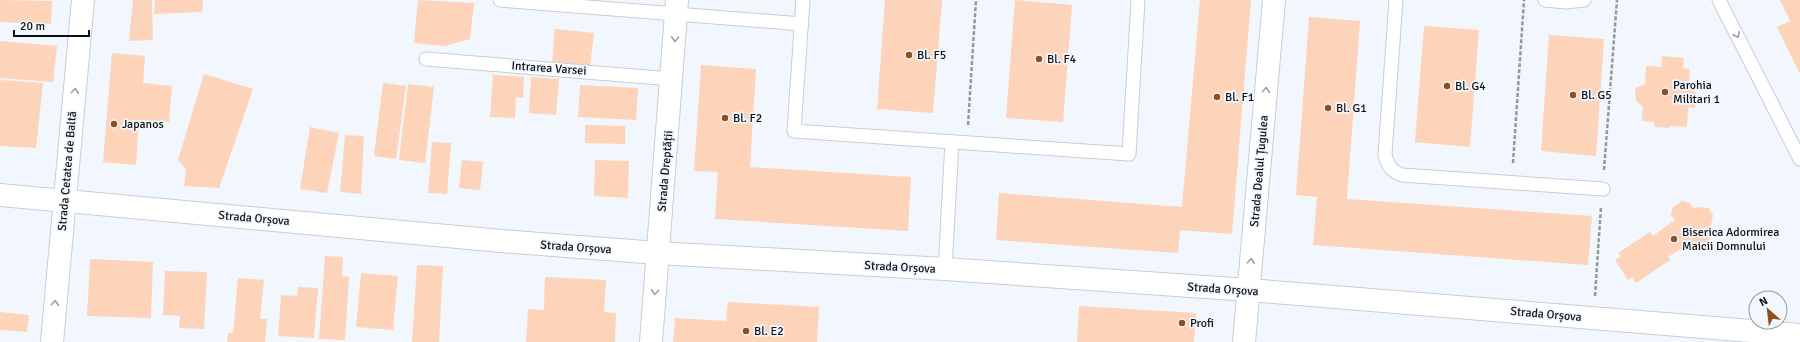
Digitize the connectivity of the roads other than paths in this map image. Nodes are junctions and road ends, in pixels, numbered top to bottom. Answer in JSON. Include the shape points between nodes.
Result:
{"nodes":[{"id":1,"x":83,"y":0,"type":"edge"},
{"id":2,"x":500,"y":0,"type":"edge"},
{"id":3,"x":804,"y":0,"type":"edge"},
{"id":4,"x":1138,"y":0,"type":"edge"},
{"id":5,"x":1274,"y":0,"type":"edge"},
{"id":6,"x":1396,"y":0,"type":"edge"},
{"id":7,"x":1545,"y":0,"type":"edge"},
{"id":8,"x":1584,"y":0,"type":"edge"},
{"id":9,"x":1719,"y":0,"type":"edge"},
{"id":10,"x":677,"y":7,"type":"edge"},
{"id":11,"x":802,"y":24,"type":"junction"},
{"id":12,"x":426,"y":59,"type":"dead end"},
{"id":13,"x":672,"y":79,"type":"junction"},
{"id":14,"x":952,"y":142,"type":"junction"},
{"id":15,"x":1800,"y":158,"type":"edge"},
{"id":16,"x":1603,"y":189,"type":"road end"},
{"id":17,"x":0,"y":195,"type":"edge"},
{"id":18,"x":65,"y":200,"type":"junction"},
{"id":19,"x":658,"y":253,"type":"junction"},
{"id":20,"x":945,"y":269,"type":"junction"},
{"id":21,"x":1249,"y":290,"type":"junction"},
{"id":22,"x":1800,"y":335,"type":"edge"},
{"id":23,"x":52,"y":342,"type":"edge"},
{"id":24,"x":651,"y":342,"type":"edge"},
{"id":25,"x":1244,"y":342,"type":"edge"}],
"edges":[{"from":18,"to":1,"type":"street","name":"Strada Cetatea de Baltă","one_way":true},
{"from":2,"to":10,"type":"lane"},
{"from":3,"to":11,"type":"lane"},
{"from":4,"to":14,"type":"lane","via":[[1129,154]]},
{"from":21,"to":5,"type":"street","name":"Strada Dealul Țugulea","one_way":true},
{"from":6,"to":16,"type":"lane","via":[[1385,154],[1386,161],[1394,172],[1402,175]]},
{"from":7,"to":8,"type":"lane"},
{"from":9,"to":15,"type":"lane","one_way":true},
{"from":10,"to":11,"type":"lane"},
{"from":10,"to":13,"type":"street","name":"Strada Dreptății","one_way":true},
{"from":11,"to":14,"type":"lane","via":[[794,131]]},
{"from":12,"to":13,"type":"lane","name":"Intrarea Varsei"},
{"from":13,"to":19,"type":"street","name":"Strada Dreptății"},
{"from":14,"to":20,"type":"lane"},
{"from":17,"to":18,"type":"street","name":"Strada Orșova"},
{"from":18,"to":19,"type":"street","name":"Strada Orșova"},
{"from":23,"to":18,"type":"street","name":"Strada Cetatea de Baltă","one_way":true},
{"from":19,"to":20,"type":"street","name":"Strada Orșova"},
{"from":19,"to":24,"type":"street","name":"Strada Dreptății","one_way":true},
{"from":20,"to":21,"type":"street","name":"Strada Orșova"},
{"from":21,"to":22,"type":"street","name":"Strada Orșova"},
{"from":21,"to":25,"type":"street","name":"Strada Dealul Țugulea"}]}
